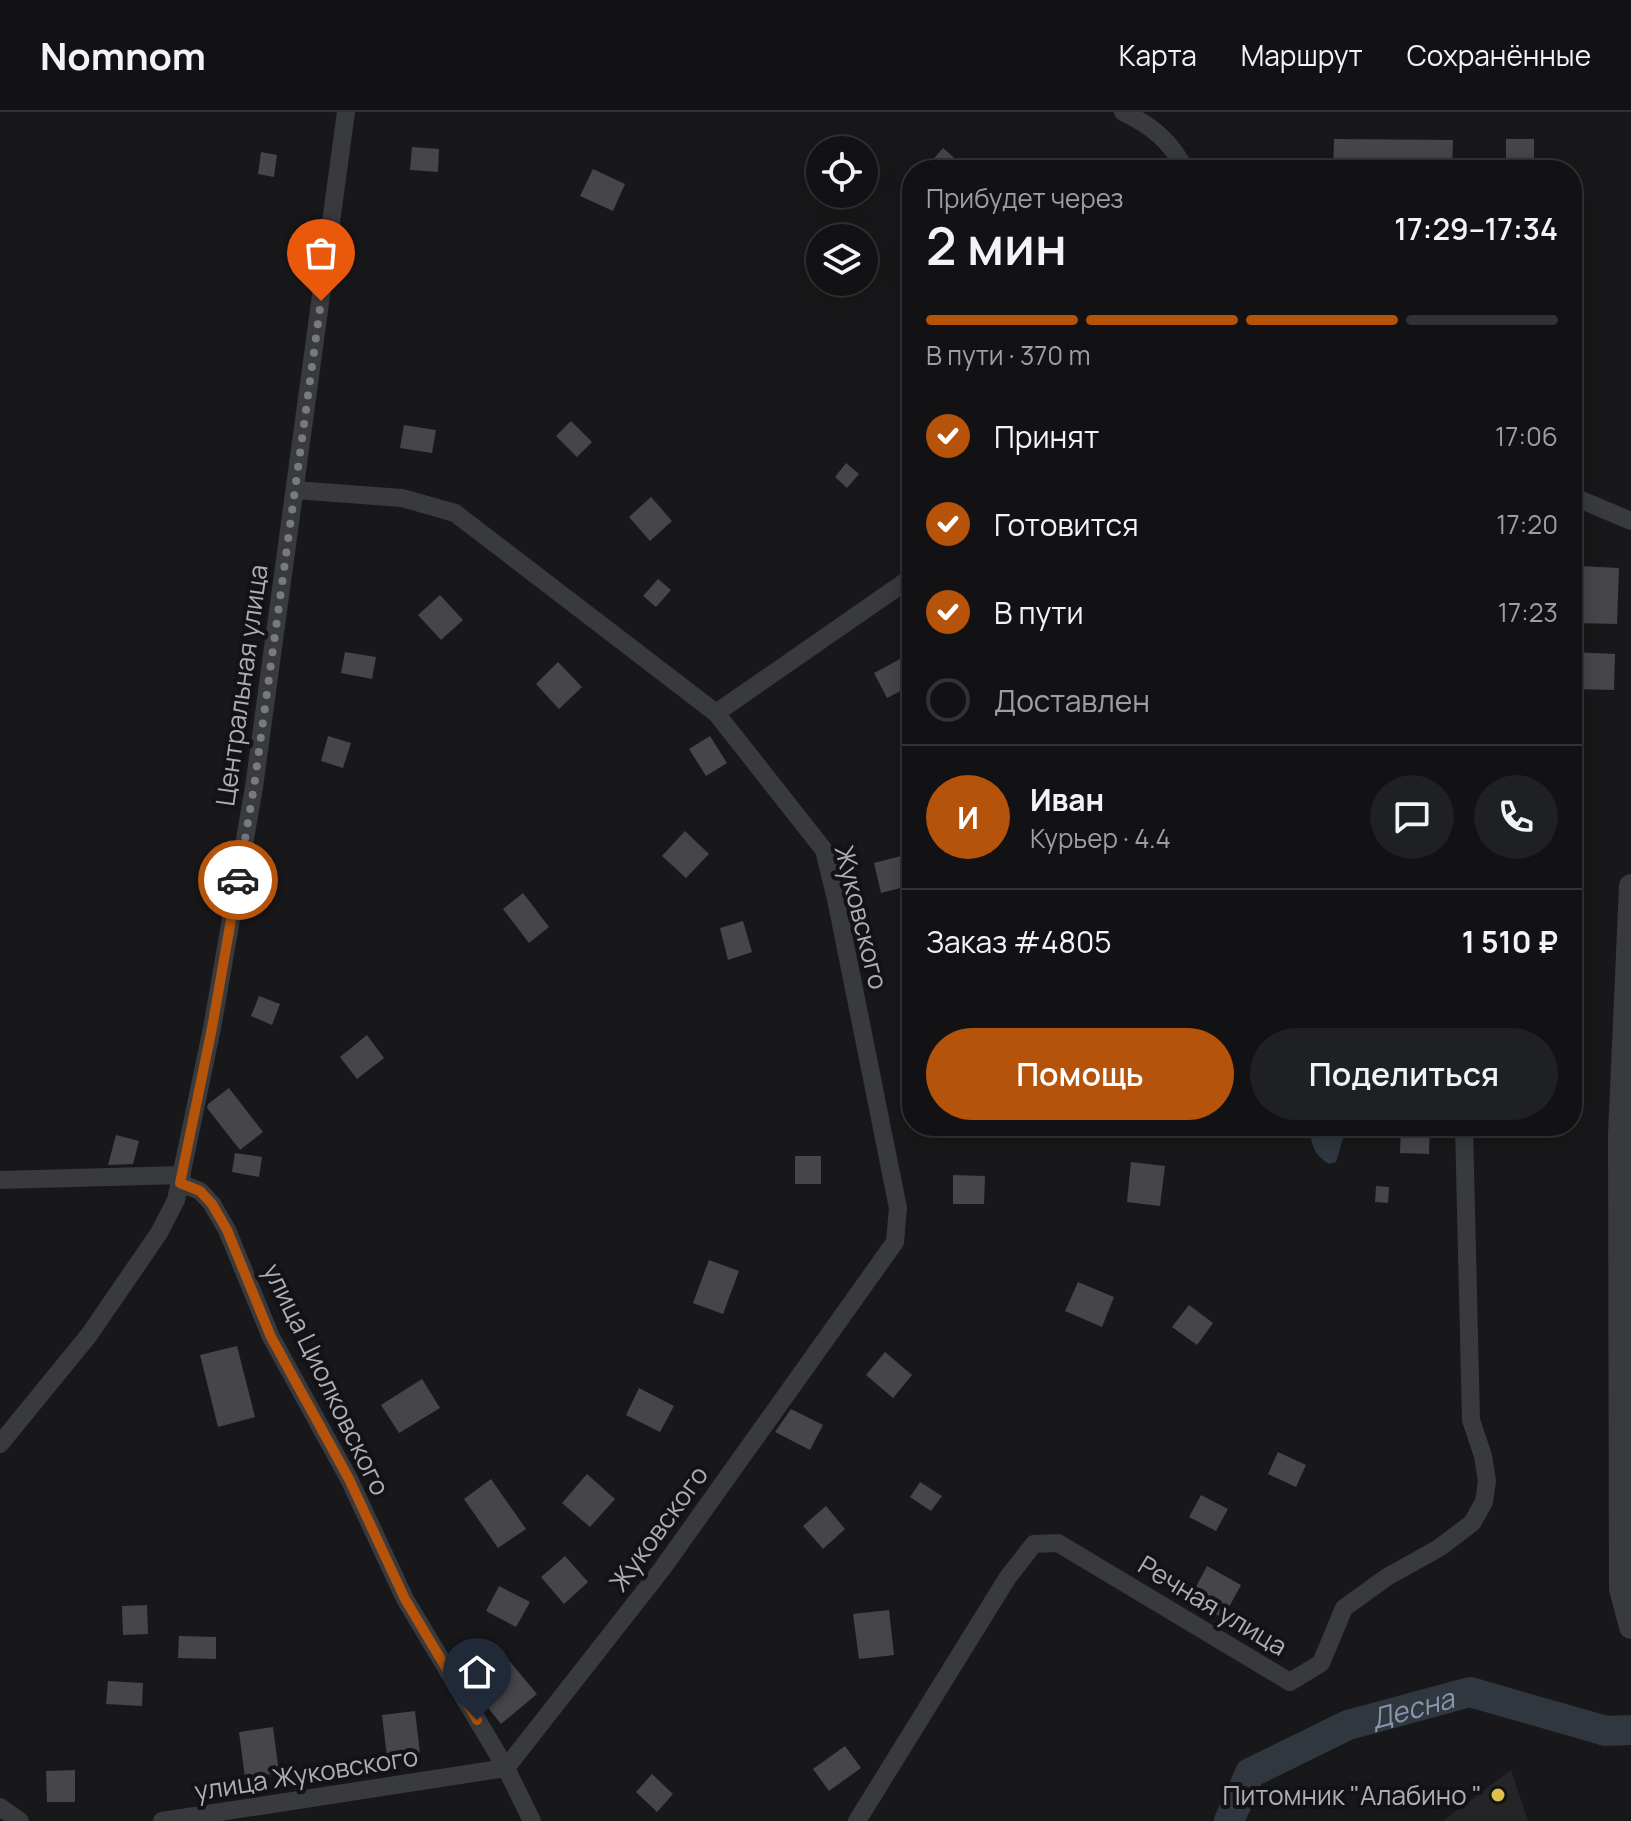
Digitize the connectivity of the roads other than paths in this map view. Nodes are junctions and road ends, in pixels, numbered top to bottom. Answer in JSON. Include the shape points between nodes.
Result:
{"nodes":[{"id":1,"x":346,"y":112,"type":"edge"},
{"id":2,"x":1124,"y":112,"type":"edge"},
{"id":3,"x":1179,"y":160,"type":"edge"},
{"id":4,"x":295,"y":490,"type":"junction"},
{"id":5,"x":1582,"y":500,"type":"edge"},
{"id":6,"x":1631,"y":521,"type":"edge"},
{"id":7,"x":902,"y":584,"type":"edge"},
{"id":8,"x":716,"y":713,"type":"junction"},
{"id":9,"x":1631,"y":886,"type":"edge"},
{"id":10,"x":1464,"y":1136,"type":"edge"},
{"id":11,"x":181,"y":1179,"type":"junction"},
{"id":12,"x":0,"y":1180,"type":"edge"},
{"id":13,"x":0,"y":1444,"type":"edge"},
{"id":14,"x":1631,"y":1627,"type":"edge"},
{"id":15,"x":506,"y":1768,"type":"junction"},
{"id":16,"x":0,"y":1807,"type":"edge"},
{"id":17,"x":20,"y":1821,"type":"edge"},
{"id":18,"x":162,"y":1821,"type":"edge"},
{"id":19,"x":532,"y":1821,"type":"edge"},
{"id":20,"x":857,"y":1821,"type":"edge"}],
"edges":[{"from":1,"to":4,"type":"street","name":"Центральная улица"},
{"from":2,"to":3,"type":"street","via":[[1165,139]]},
{"from":4,"to":8,"type":"street","name":"Жуковского","via":[[402,498],[455,513]]},
{"from":4,"to":11,"type":"street","name":"Центральная улица","via":[[254,787]]},
{"from":5,"to":6,"type":"street"},
{"from":7,"to":8,"type":"street"},
{"from":8,"to":15,"type":"street","name":"Жуковского","via":[[824,850],[898,1208],[895,1242],[662,1569]]},
{"from":9,"to":14,"type":"street","via":[[1620,1135],[1621,1589]]},
{"from":10,"to":20,"type":"street","name":"Речная улица","via":[[1471,1420],[1487,1481],[1484,1502],[1472,1523],[1344,1608],[1321,1663],[1290,1682],[1058,1543],[1034,1544],[1008,1577]]},
{"from":11,"to":12,"type":"street"},
{"from":11,"to":13,"type":"street","name":"Центральная улица","via":[[159,1233],[89,1335]]},
{"from":11,"to":15,"type":"street","name":"улица Циолковского","via":[[200,1191],[220,1217],[271,1337],[349,1479],[405,1599]]},
{"from":15,"to":18,"type":"street","name":"улица Жуковского"},
{"from":15,"to":19,"type":"street","name":"улица Циолковского"},
{"from":16,"to":17,"type":"street"}]}
